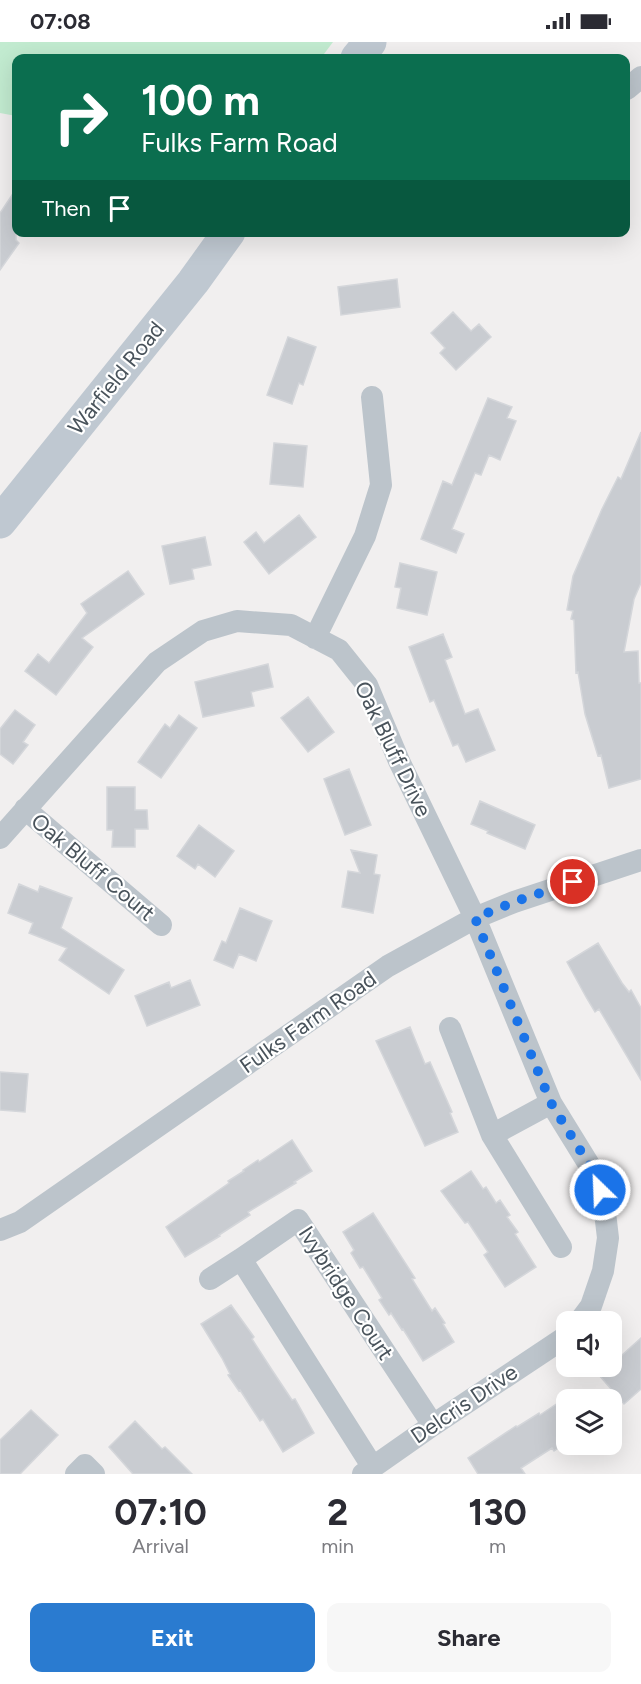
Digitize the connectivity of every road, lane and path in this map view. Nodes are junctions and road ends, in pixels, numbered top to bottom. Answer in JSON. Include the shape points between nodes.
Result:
{"nodes":[{"id":1,"x":370,"y":42,"type":"edge"},
{"id":2,"x":360,"y":54,"type":"edge"},
{"id":3,"x":225,"y":237,"type":"edge"},
{"id":4,"x":372,"y":397,"type":"dead end"},
{"id":5,"x":0,"y":522,"type":"edge"},
{"id":6,"x":315,"y":638,"type":"junction"},
{"id":7,"x":25,"y":809,"type":"junction"},
{"id":8,"x":0,"y":838,"type":"edge"},
{"id":9,"x":641,"y":860,"type":"edge"},
{"id":10,"x":475,"y":918,"type":"junction"},
{"id":11,"x":161,"y":925,"type":"dead end"},
{"id":12,"x":450,"y":1028,"type":"dead end"},
{"id":13,"x":551,"y":1103,"type":"junction"},
{"id":14,"x":492,"y":1135,"type":"junction"},
{"id":15,"x":0,"y":1230,"type":"edge"},
{"id":16,"x":561,"y":1247,"type":"dead end"},
{"id":17,"x":241,"y":1258,"type":"junction"},
{"id":18,"x":210,"y":1279,"type":"dead end"},
{"id":19,"x":587,"y":1311,"type":"edge"},
{"id":20,"x":556,"y":1343,"type":"edge"},
{"id":21,"x":433,"y":1425,"type":"junction"},
{"id":22,"x":367,"y":1470,"type":"edge"},
{"id":23,"x":76,"y":1474,"type":"edge"},
{"id":24,"x":94,"y":1474,"type":"edge"}],
"edges":[{"from":1,"to":2,"type":"street"},
{"from":3,"to":5,"type":"street","name":"Warfield Road"},
{"from":4,"to":6,"type":"street","via":[[381,485],[365,536]]},
{"from":6,"to":7,"type":"street","name":"Oak Bluff Drive","via":[[291,625],[237,621],[203,631],[157,662]]},
{"from":6,"to":10,"type":"street","name":"Oak Bluff Drive","via":[[339,650],[366,685]]},
{"from":7,"to":8,"type":"street","name":"Oak Bluff Drive"},
{"from":7,"to":11,"type":"street","name":"Oak Bluff Court"},
{"from":9,"to":10,"type":"street","name":"Fulks Farm Road"},
{"from":10,"to":13,"type":"street"},
{"from":10,"to":15,"type":"street","name":"Fulks Farm Road","via":[[388,966],[20,1222]]},
{"from":12,"to":14,"type":"street"},
{"from":13,"to":14,"type":"street"},
{"from":13,"to":19,"type":"street","via":[[596,1176],[604,1204],[608,1238],[603,1271]]},
{"from":14,"to":16,"type":"street"},
{"from":17,"to":18,"type":"street","name":"Ivybridge Court"},
{"from":17,"to":21,"type":"street","name":"Ivybridge Court","via":[[298,1220]]},
{"from":17,"to":22,"type":"street"},
{"from":20,"to":21,"type":"street","name":"Delcris Drive"},
{"from":21,"to":22,"type":"street","name":"Delcris Drive"},
{"from":23,"to":24,"type":"street","via":[[85,1465]]}]}
